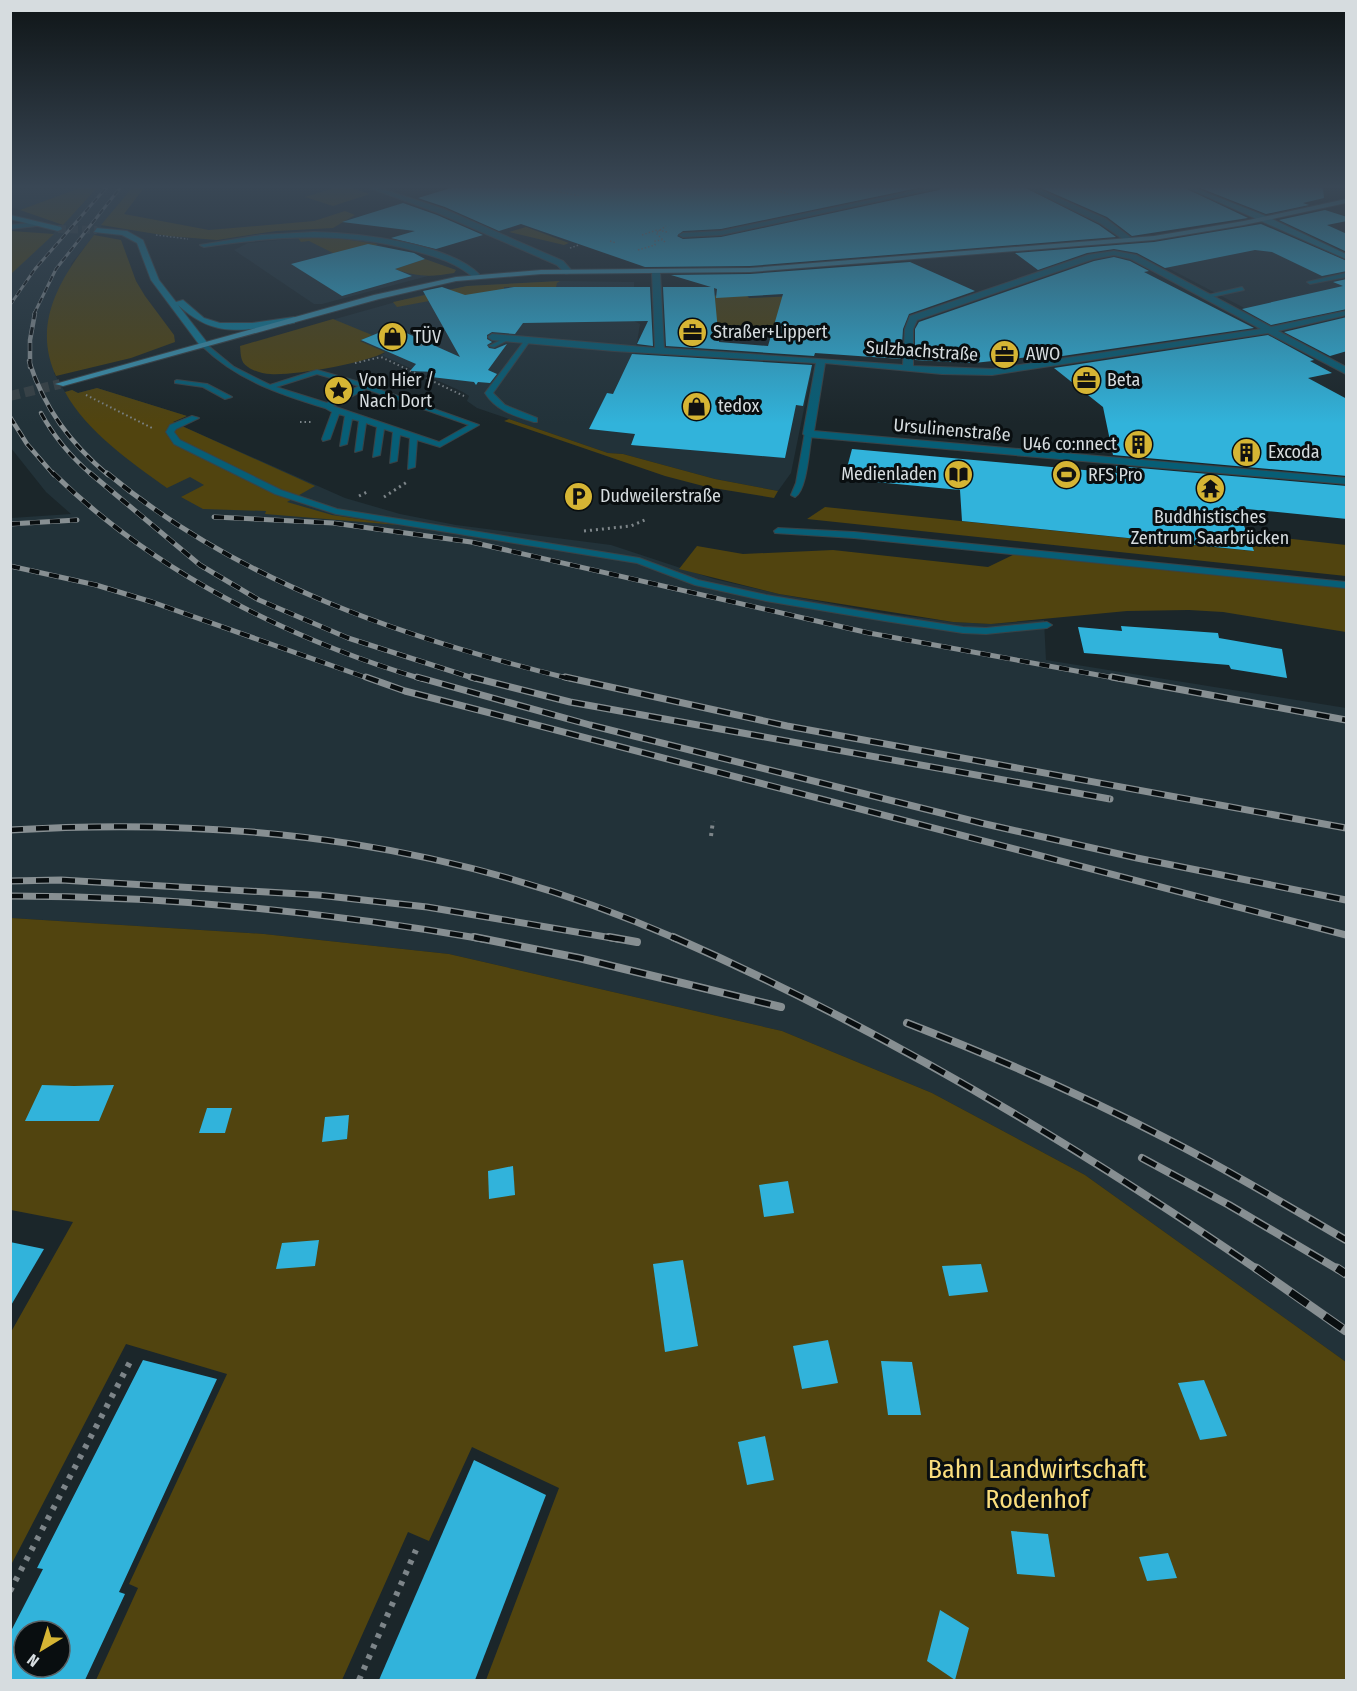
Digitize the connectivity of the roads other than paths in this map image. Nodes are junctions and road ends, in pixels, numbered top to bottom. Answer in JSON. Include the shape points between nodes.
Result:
{"nodes":[{"id":1,"x":149,"y":267,"type":"edge"},
{"id":2,"x":464,"y":267,"type":"edge"},
{"id":3,"x":563,"y":267,"type":"edge"},
{"id":4,"x":782,"y":267,"type":"edge"},
{"id":5,"x":1062,"y":267,"type":"edge"},
{"id":6,"x":1150,"y":267,"type":"edge"},
{"id":7,"x":568,"y":272,"type":"junction"},
{"id":8,"x":656,"y":272,"type":"junction"},
{"id":9,"x":1347,"y":275,"type":"edge"},
{"id":10,"x":477,"y":276,"type":"junction"},
{"id":11,"x":1310,"y":282,"type":"dead end"},
{"id":12,"x":1242,"y":289,"type":"dead end"},
{"id":13,"x":162,"y":292,"type":"junction"},
{"id":14,"x":1207,"y":296,"type":"junction"},
{"id":15,"x":1347,"y":313,"type":"edge"},
{"id":16,"x":294,"y":320,"type":"junction"},
{"id":17,"x":1271,"y":330,"type":"junction"},
{"id":18,"x":527,"y":341,"type":"junction"},
{"id":19,"x":492,"y":342,"type":"dead end"},
{"id":20,"x":204,"y":345,"type":"junction"},
{"id":21,"x":660,"y":351,"type":"junction"},
{"id":22,"x":821,"y":360,"type":"junction"},
{"id":23,"x":908,"y":368,"type":"junction"},
{"id":24,"x":1347,"y":371,"type":"edge"},
{"id":25,"x":177,"y":382,"type":"dead end"},
{"id":26,"x":60,"y":384,"type":"tunnel mouth"},
{"id":27,"x":364,"y":386,"type":"junction"},
{"id":28,"x":268,"y":388,"type":"junction"},
{"id":29,"x":228,"y":397,"type":"dead end"},
{"id":30,"x":328,"y":405,"type":"junction"},
{"id":31,"x":336,"y":411,"type":"junction"},
{"id":32,"x":349,"y":415,"type":"junction"},
{"id":33,"x":195,"y":418,"type":"dead end"},
{"id":34,"x":363,"y":420,"type":"junction"},
{"id":35,"x":534,"y":420,"type":"dead end"},
{"id":36,"x":381,"y":425,"type":"junction"},
{"id":37,"x":398,"y":431,"type":"junction"},
{"id":38,"x":808,"y":434,"type":"junction"},
{"id":39,"x":414,"y":436,"type":"junction"},
{"id":40,"x":326,"y":439,"type":"dead end"},
{"id":41,"x":343,"y":444,"type":"dead end"},
{"id":42,"x":358,"y":450,"type":"dead end"},
{"id":43,"x":376,"y":455,"type":"dead end"},
{"id":44,"x":393,"y":461,"type":"dead end"},
{"id":45,"x":411,"y":467,"type":"dead end"},
{"id":46,"x":1347,"y":481,"type":"edge"},
{"id":47,"x":795,"y":495,"type":"dead end"},
{"id":48,"x":778,"y":531,"type":"dead end"},
{"id":49,"x":1347,"y":585,"type":"edge"},
{"id":50,"x":1047,"y":625,"type":"dead end"}],
"edges":[{"from":1,"to":13,"type":"main road"},
{"from":2,"to":10,"type":"street"},
{"from":3,"to":7,"type":"street"},
{"from":4,"to":8,"type":"main road"},
{"from":5,"to":23,"type":"street","via":[[913,318]]},
{"from":6,"to":14,"type":"street"},
{"from":7,"to":8,"type":"main road"},
{"from":7,"to":10,"type":"main road"},
{"from":8,"to":21,"type":"street"},
{"from":9,"to":11,"type":"lane"},
{"from":10,"to":16,"type":"main road","via":[[401,291]]},
{"from":12,"to":14,"type":"lane"},
{"from":13,"to":16,"type":"main road","via":[[176,298],[208,324],[241,326]]},
{"from":13,"to":20,"type":"main road"},
{"from":14,"to":17,"type":"street"},
{"from":15,"to":17,"type":"street","name":"Sulzbachstraße"},
{"from":16,"to":20,"type":"main road"},
{"from":17,"to":23,"type":"street","name":"Sulzbachstraße","via":[[992,372]]},
{"from":17,"to":24,"type":"street"},
{"from":18,"to":19,"type":"street","name":"Sulzbachstraße"},
{"from":18,"to":21,"type":"street","name":"Sulzbachstraße"},
{"from":18,"to":35,"type":"lane","via":[[489,393],[502,407]]},
{"from":20,"to":26,"type":"main road"},
{"from":20,"to":28,"type":"lane","via":[[233,371]]},
{"from":21,"to":22,"type":"street","name":"Sulzbachstraße"},
{"from":22,"to":23,"type":"street","name":"Sulzbachstraße"},
{"from":22,"to":38,"type":"street"},
{"from":25,"to":29,"type":"lane","via":[[205,385]]},
{"from":27,"to":28,"type":"lane","via":[[317,372]]},
{"from":27,"to":30,"type":"lane"},
{"from":27,"to":39,"type":"lane","via":[[475,425],[441,445]]},
{"from":28,"to":30,"type":"lane"},
{"from":30,"to":31,"type":"lane"},
{"from":31,"to":32,"type":"lane"},
{"from":31,"to":40,"type":"lane"},
{"from":32,"to":34,"type":"lane"},
{"from":32,"to":41,"type":"lane"},
{"from":33,"to":50,"type":"lane","via":[[173,428],[170,432],[177,442],[278,492],[336,511],[639,561],[706,585],[896,620],[986,631]]},
{"from":34,"to":36,"type":"lane"},
{"from":34,"to":42,"type":"lane"},
{"from":36,"to":37,"type":"lane"},
{"from":36,"to":43,"type":"lane"},
{"from":37,"to":39,"type":"lane"},
{"from":37,"to":44,"type":"lane"},
{"from":38,"to":46,"type":"street","name":"Ursulinenstraße"},
{"from":38,"to":47,"type":"lane"},
{"from":39,"to":45,"type":"lane"},
{"from":48,"to":49,"type":"lane","via":[[854,535]]}]}
